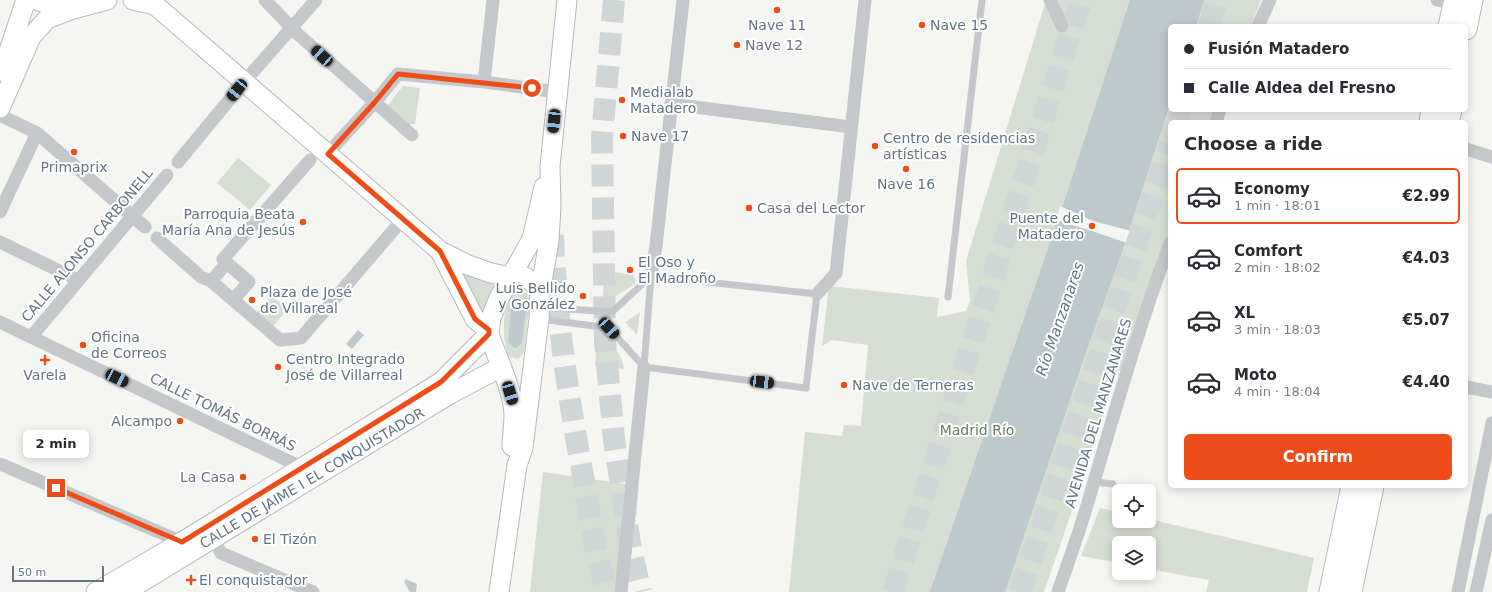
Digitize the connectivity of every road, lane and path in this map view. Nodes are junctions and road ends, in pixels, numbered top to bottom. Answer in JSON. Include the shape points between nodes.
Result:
{"nodes":[{"id":1,"x":26,"y":0,"type":"edge"},
{"id":2,"x":36,"y":0,"type":"edge"},
{"id":3,"x":134,"y":0,"type":"edge"},
{"id":4,"x":265,"y":0,"type":"edge"},
{"id":5,"x":316,"y":0,"type":"edge"},
{"id":6,"x":493,"y":0,"type":"edge"},
{"id":7,"x":567,"y":0,"type":"edge"},
{"id":8,"x":683,"y":0,"type":"edge"},
{"id":9,"x":865,"y":0,"type":"edge"},
{"id":10,"x":982,"y":0,"type":"edge"},
{"id":11,"x":1050,"y":0,"type":"edge"},
{"id":12,"x":1270,"y":0,"type":"edge"},
{"id":13,"x":110,"y":1,"type":"edge"},
{"id":14,"x":1454,"y":1,"type":"edge"},
{"id":15,"x":155,"y":2,"type":"edge"},
{"id":16,"x":73,"y":9,"type":"junction"},
{"id":17,"x":1259,"y":24,"type":"edge"},
{"id":18,"x":1449,"y":24,"type":"edge"},
{"id":19,"x":1464,"y":24,"type":"edge"},
{"id":20,"x":289,"y":26,"type":"junction"},
{"id":21,"x":1062,"y":26,"type":"dead end"},
{"id":22,"x":0,"y":72,"type":"edge"},
{"id":23,"x":244,"y":82,"type":"junction"},
{"id":24,"x":484,"y":82,"type":"junction"},
{"id":25,"x":557,"y":92,"type":"junction"},
{"id":26,"x":375,"y":102,"type":"junction"},
{"id":27,"x":671,"y":104,"type":"junction"},
{"id":28,"x":0,"y":108,"type":"edge"},
{"id":29,"x":0,"y":115,"type":"edge"},
{"id":30,"x":851,"y":127,"type":"junction"},
{"id":31,"x":37,"y":133,"type":"junction"},
{"id":32,"x":412,"y":135,"type":"dead end"},
{"id":33,"x":1468,"y":150,"type":"edge"},
{"id":34,"x":319,"y":157,"type":"junction"},
{"id":35,"x":1492,"y":157,"type":"edge"},
{"id":36,"x":178,"y":162,"type":"dead end"},
{"id":37,"x":550,"y":166,"type":"junction"},
{"id":38,"x":167,"y":174,"type":"dead end"},
{"id":39,"x":0,"y":212,"type":"edge"},
{"id":40,"x":133,"y":216,"type":"junction"},
{"id":41,"x":403,"y":219,"type":"junction"},
{"id":42,"x":145,"y":227,"type":"dead end"},
{"id":43,"x":157,"y":238,"type":"dead end"},
{"id":44,"x":0,"y":242,"type":"edge"},
{"id":45,"x":1168,"y":248,"type":"edge"},
{"id":46,"x":440,"y":251,"type":"junction"},
{"id":47,"x":228,"y":258,"type":"junction"},
{"id":48,"x":651,"y":276,"type":"junction"},
{"id":49,"x":511,"y":277,"type":"junction"},
{"id":50,"x":206,"y":279,"type":"junction"},
{"id":51,"x":78,"y":280,"type":"junction"},
{"id":52,"x":817,"y":294,"type":"junction"},
{"id":53,"x":948,"y":297,"type":"dead end"},
{"id":54,"x":233,"y":300,"type":"junction"},
{"id":55,"x":539,"y":306,"type":"junction"},
{"id":56,"x":0,"y":322,"type":"edge"},
{"id":57,"x":489,"y":332,"type":"junction"},
{"id":58,"x":31,"y":337,"type":"junction"},
{"id":59,"x":534,"y":357,"type":"junction"},
{"id":60,"x":501,"y":367,"type":"junction"},
{"id":61,"x":644,"y":367,"type":"junction"},
{"id":62,"x":1468,"y":387,"type":"edge"},
{"id":63,"x":1492,"y":392,"type":"edge"},
{"id":64,"x":1492,"y":423,"type":"edge"},
{"id":65,"x":0,"y":464,"type":"edge"},
{"id":66,"x":517,"y":464,"type":"junction"},
{"id":67,"x":303,"y":468,"type":"junction"},
{"id":68,"x":327,"y":469,"type":"junction"},
{"id":69,"x":1094,"y":482,"type":"junction"},
{"id":70,"x":1113,"y":484,"type":"dead end"},
{"id":71,"x":1352,"y":488,"type":"edge"},
{"id":72,"x":1373,"y":488,"type":"edge"},
{"id":73,"x":1492,"y":520,"type":"edge"},
{"id":74,"x":213,"y":538,"type":"junction"},
{"id":75,"x":182,"y":542,"type":"junction"},
{"id":76,"x":146,"y":563,"type":"junction"},
{"id":77,"x":136,"y":589,"type":"edge"},
{"id":78,"x":96,"y":592,"type":"edge"},
{"id":79,"x":313,"y":592,"type":"edge"},
{"id":80,"x":499,"y":592,"type":"edge"},
{"id":81,"x":620,"y":592,"type":"edge"},
{"id":82,"x":1058,"y":592,"type":"edge"},
{"id":83,"x":1330,"y":592,"type":"edge"},
{"id":84,"x":1351,"y":592,"type":"edge"},
{"id":85,"x":1458,"y":592,"type":"edge"},
{"id":86,"x":1476,"y":592,"type":"edge"}],
"edges":[{"from":1,"to":22,"type":"street"},
{"from":2,"to":16,"type":"street"},
{"from":3,"to":15,"type":"street"},
{"from":4,"to":20,"type":"street"},
{"from":5,"to":20,"type":"street"},
{"from":6,"to":24,"type":"street"},
{"from":7,"to":25,"type":"street"},
{"from":8,"to":27,"type":"street"},
{"from":9,"to":30,"type":"street"},
{"from":10,"to":53,"type":"lane"},
{"from":11,"to":21,"type":"street"},
{"from":12,"to":17,"type":"street"},
{"from":13,"to":16,"type":"street"},
{"from":14,"to":18,"type":"main road"},
{"from":14,"to":19,"type":"main road"},
{"from":15,"to":23,"type":"street"},
{"from":16,"to":28,"type":"street","via":[[47,19],[31,37]]},
{"from":20,"to":23,"type":"street"},
{"from":20,"to":26,"type":"street"},
{"from":23,"to":34,"type":"street"},
{"from":23,"to":36,"type":"street"},
{"from":24,"to":25,"type":"street"},
{"from":24,"to":26,"type":"street","via":[[398,74]]},
{"from":25,"to":37,"type":"street"},
{"from":26,"to":32,"type":"street"},
{"from":26,"to":34,"type":"street"},
{"from":27,"to":30,"type":"street"},
{"from":27,"to":48,"type":"street"},
{"from":29,"to":31,"type":"street"},
{"from":30,"to":52,"type":"street","via":[[836,273]]},
{"from":31,"to":39,"type":"street"},
{"from":31,"to":40,"type":"street"},
{"from":33,"to":35,"type":"street"},
{"from":34,"to":41,"type":"street"},
{"from":34,"to":47,"type":"street"},
{"from":37,"to":49,"type":"street","via":[[532,239]]},
{"from":37,"to":55,"type":"street","via":[[549,241]]},
{"from":38,"to":40,"type":"street","name":"CALLE ALONSO CARBONELL"},
{"from":40,"to":42,"type":"street"},
{"from":40,"to":51,"type":"street","name":"CALLE ALONSO CARBONELL"},
{"from":41,"to":46,"type":"street"},
{"from":41,"to":54,"type":"street","via":[[301,338],[280,340]]},
{"from":43,"to":50,"type":"street"},
{"from":44,"to":51,"type":"street"},
{"from":45,"to":69,"type":"street","name":"AVENIDA DEL MANZANARES"},
{"from":46,"to":49,"type":"street","via":[[468,265]]},
{"from":46,"to":57,"type":"street","via":[[475,319]]},
{"from":47,"to":50,"type":"street"},
{"from":47,"to":54,"type":"street","via":[[249,282]]},
{"from":48,"to":52,"type":"lane"},
{"from":48,"to":55,"type":"lane","via":[[612,312]]},
{"from":48,"to":61,"type":"lane"},
{"from":49,"to":55,"type":"street","via":[[525,277],[534,283]]},
{"from":49,"to":57,"type":"street","via":[[499,298],[491,318]]},
{"from":50,"to":54,"type":"street"},
{"from":51,"to":58,"type":"street","name":"CALLE ALONSO CARBONELL"},
{"from":52,"to":61,"type":"lane","via":[[806,388]]},
{"from":55,"to":59,"type":"street"},
{"from":55,"to":61,"type":"lane","via":[[609,328]]},
{"from":56,"to":58,"type":"street","name":"CALLE TOMÁS BORRÁS"},
{"from":57,"to":60,"type":"street"},
{"from":57,"to":67,"type":"street","name":"CALLE DE JAIME I EL CONQUISTADOR","via":[[441,382]]},
{"from":58,"to":67,"type":"street","name":"CALLE TOMÁS BORRÁS"},
{"from":59,"to":60,"type":"street","via":[[522,367]]},
{"from":59,"to":66,"type":"street","via":[[522,448]]},
{"from":60,"to":66,"type":"street","via":[[514,406],[511,445]]},
{"from":60,"to":68,"type":"street","name":"CALLE DE JAIME I EL CONQUISTADOR","via":[[450,394]]},
{"from":61,"to":81,"type":"street"},
{"from":62,"to":63,"type":"street"},
{"from":64,"to":85,"type":"street"},
{"from":65,"to":75,"type":"street"},
{"from":66,"to":80,"type":"street"},
{"from":67,"to":68,"type":"street","name":"CALLE TOMÁS BORRÁS"},
{"from":67,"to":75,"type":"street","name":"CALLE DE JAIME I EL CONQUISTADOR"},
{"from":68,"to":74,"type":"street","name":"CALLE DE JAIME I EL CONQUISTADOR"},
{"from":69,"to":70,"type":"lane"},
{"from":69,"to":82,"type":"street","name":"AVENIDA DEL MANZANARES"},
{"from":71,"to":83,"type":"main road"},
{"from":72,"to":84,"type":"main road"},
{"from":73,"to":86,"type":"street"},
{"from":74,"to":77,"type":"street","name":"CALLE DE JAIME I EL CONQUISTADOR"},
{"from":74,"to":79,"type":"street","via":[[221,553]]},
{"from":75,"to":76,"type":"street","name":"CALLE DE JAIME I EL CONQUISTADOR"},
{"from":76,"to":77,"type":"street"},
{"from":76,"to":78,"type":"street","name":"CALLE DE JAIME I EL CONQUISTADOR"}]}
